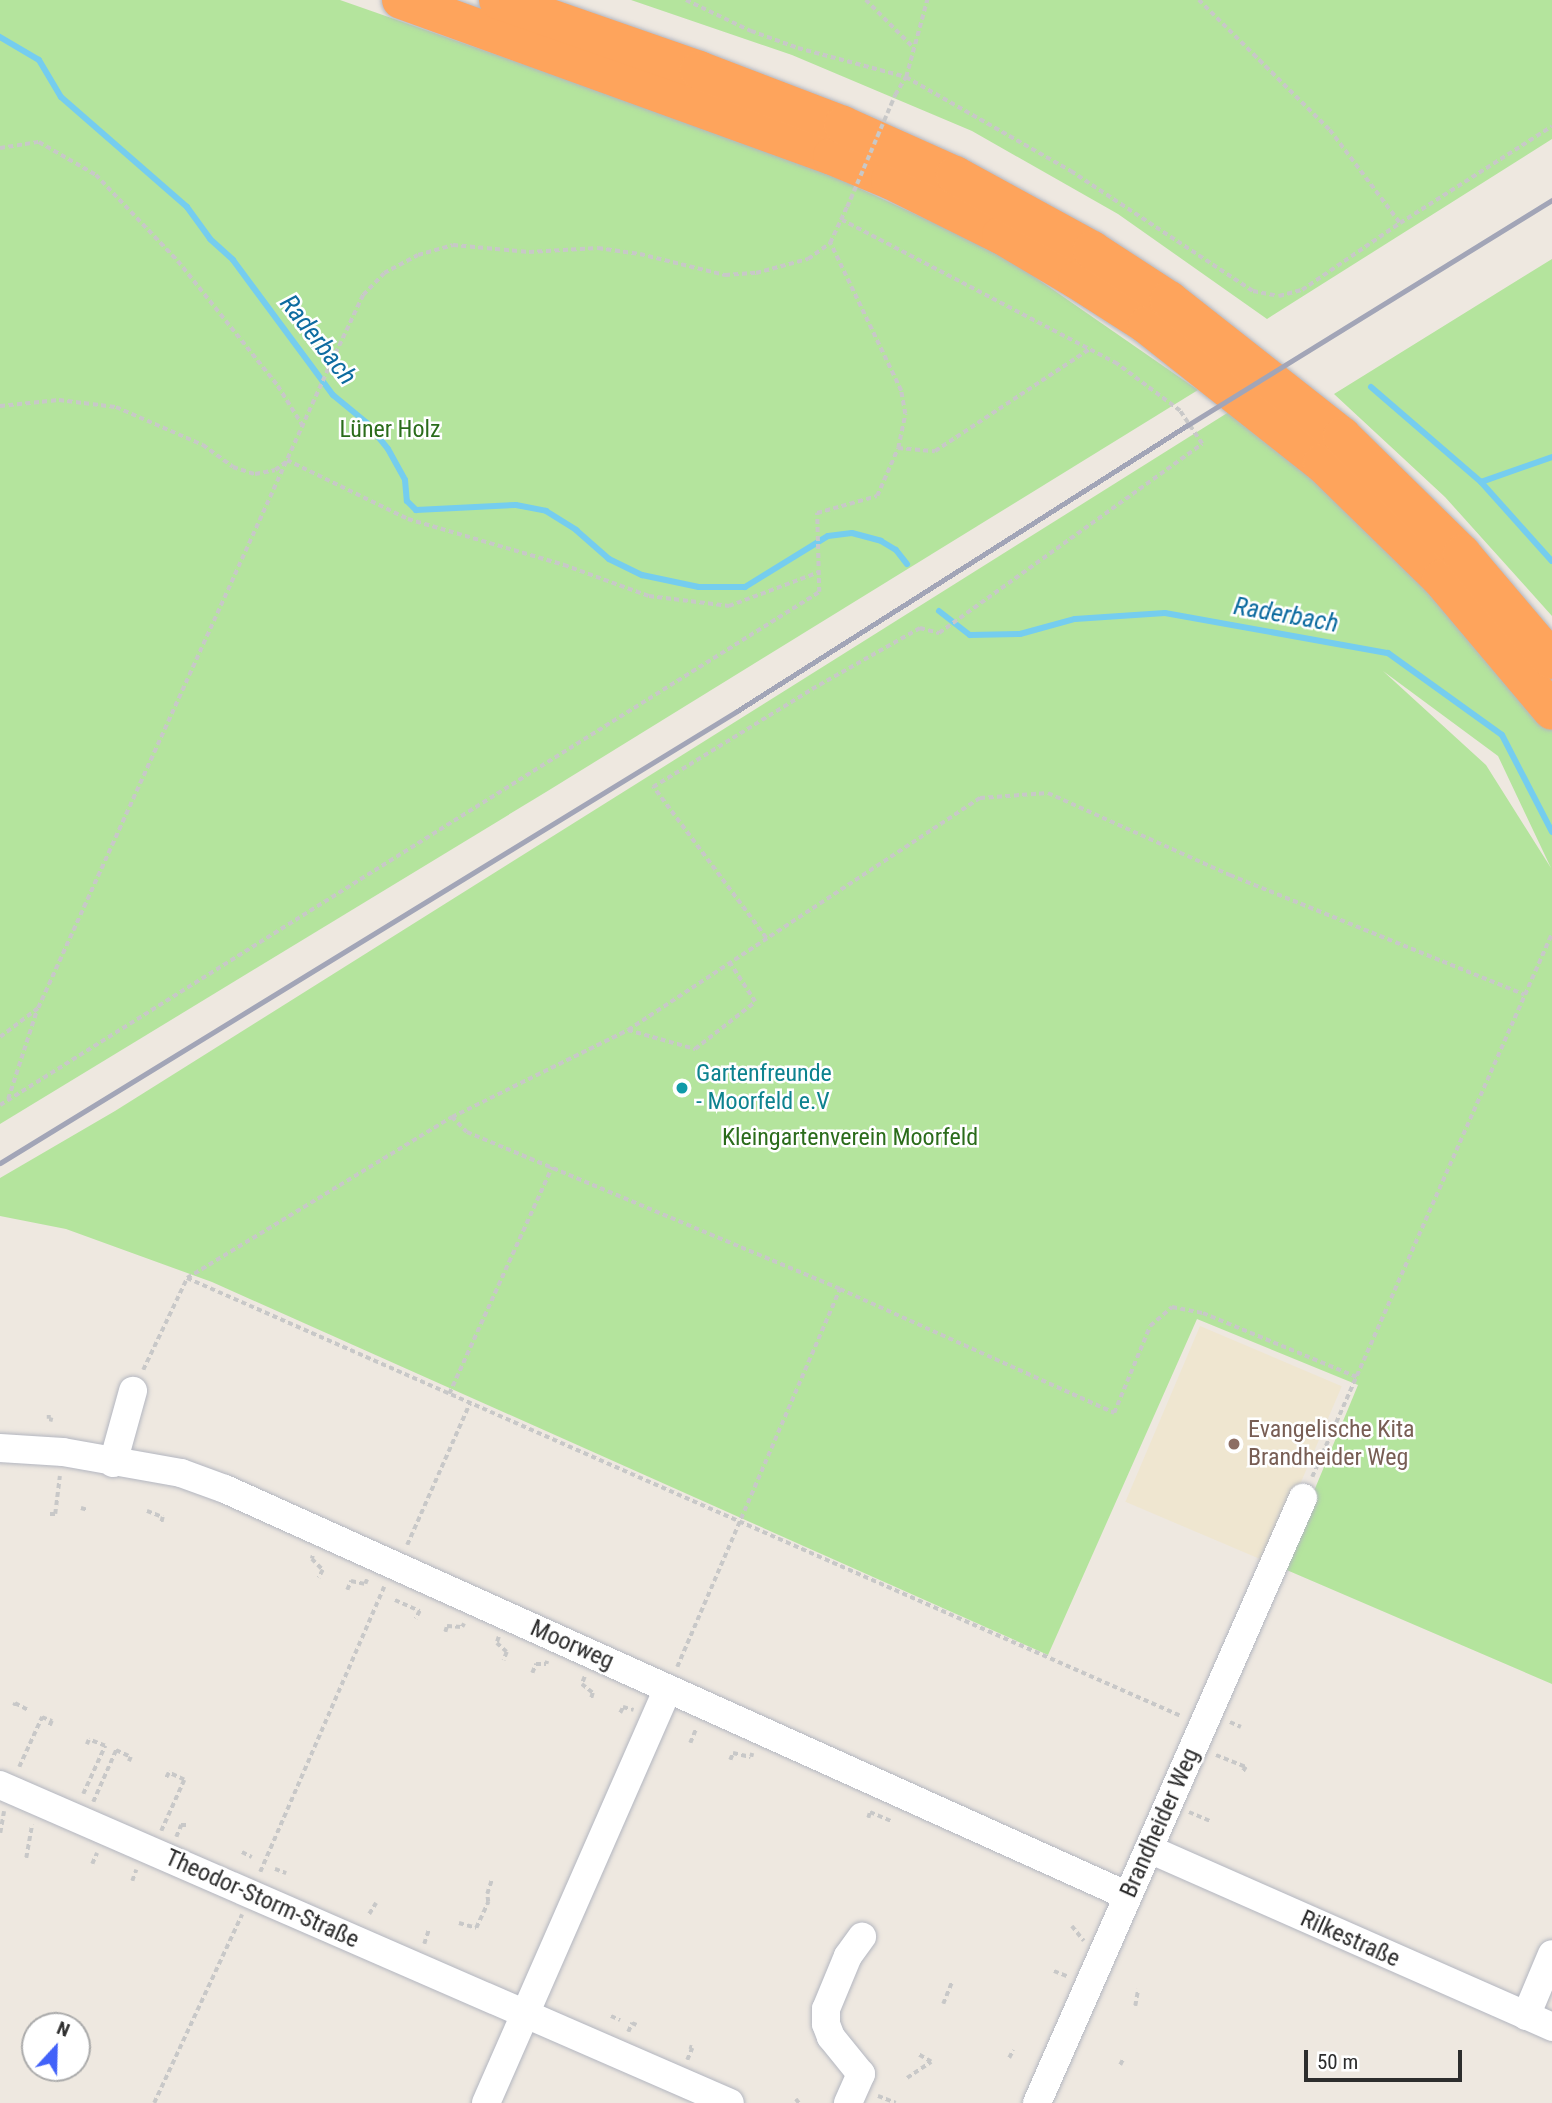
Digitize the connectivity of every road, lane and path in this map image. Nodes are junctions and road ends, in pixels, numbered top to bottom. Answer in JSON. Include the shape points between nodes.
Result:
{"nodes":[{"id":1,"x":401,"y":0,"type":"edge"},
{"id":2,"x":498,"y":0,"type":"edge"},
{"id":3,"x":541,"y":0,"type":"edge"},
{"id":4,"x":686,"y":0,"type":"edge"},
{"id":5,"x":866,"y":0,"type":"edge"},
{"id":6,"x":927,"y":0,"type":"edge"},
{"id":7,"x":1199,"y":0,"type":"edge"},
{"id":8,"x":621,"y":43,"type":"junction"},
{"id":9,"x":914,"y":49,"type":"junction"},
{"id":10,"x":906,"y":77,"type":"junction"},
{"id":11,"x":1552,"y":126,"type":"edge"},
{"id":12,"x":0,"y":148,"type":"edge"},
{"id":13,"x":842,"y":220,"type":"junction"},
{"id":14,"x":1399,"y":223,"type":"junction"},
{"id":15,"x":830,"y":243,"type":"junction"},
{"id":16,"x":1091,"y":348,"type":"junction"},
{"id":17,"x":0,"y":406,"type":"edge"},
{"id":18,"x":303,"y":426,"type":"junction"},
{"id":19,"x":898,"y":448,"type":"junction"},
{"id":20,"x":288,"y":460,"type":"junction"},
{"id":21,"x":819,"y":572,"type":"junction"},
{"id":22,"x":1552,"y":660,"type":"edge"},
{"id":23,"x":1552,"y":711,"type":"edge"},
{"id":24,"x":1552,"y":933,"type":"edge"},
{"id":25,"x":766,"y":938,"type":"junction"},
{"id":26,"x":729,"y":962,"type":"junction"},
{"id":27,"x":1525,"y":995,"type":"junction"},
{"id":28,"x":38,"y":1008,"type":"junction"},
{"id":29,"x":628,"y":1030,"type":"junction"},
{"id":30,"x":0,"y":1037,"type":"edge"},
{"id":31,"x":7,"y":1100,"type":"junction"},
{"id":32,"x":0,"y":1105,"type":"edge"},
{"id":33,"x":452,"y":1117,"type":"junction"},
{"id":34,"x":552,"y":1167,"type":"junction"},
{"id":35,"x":187,"y":1278,"type":"junction"},
{"id":36,"x":840,"y":1289,"type":"junction"},
{"id":37,"x":1357,"y":1377,"type":"junction"},
{"id":38,"x":133,"y":1391,"type":"joint"},
{"id":39,"x":449,"y":1394,"type":"junction"},
{"id":40,"x":470,"y":1403,"type":"junction"},
{"id":41,"x":49,"y":1415,"type":"dead end"},
{"id":42,"x":53,"y":1420,"type":"dead end"},
{"id":43,"x":0,"y":1448,"type":"edge"},
{"id":44,"x":63,"y":1452,"type":"junction"},
{"id":45,"x":113,"y":1463,"type":"junction"},
{"id":46,"x":1303,"y":1498,"type":"joint"},
{"id":47,"x":81,"y":1508,"type":"dead end"},
{"id":48,"x":88,"y":1510,"type":"dead end"},
{"id":49,"x":147,"y":1511,"type":"dead end"},
{"id":50,"x":50,"y":1514,"type":"dead end"},
{"id":51,"x":742,"y":1523,"type":"junction"},
{"id":52,"x":161,"y":1525,"type":"dead end"},
{"id":53,"x":395,"y":1566,"type":"junction"},
{"id":54,"x":395,"y":1600,"type":"dead end"},
{"id":55,"x":416,"y":1619,"type":"dead end"},
{"id":56,"x":668,"y":1689,"type":"junction"},
{"id":57,"x":13,"y":1706,"type":"dead end"},
{"id":58,"x":28,"y":1710,"type":"dead end"},
{"id":59,"x":49,"y":1728,"type":"dead end"},
{"id":60,"x":1199,"y":1736,"type":"junction"},
{"id":61,"x":87,"y":1745,"type":"dead end"},
{"id":62,"x":129,"y":1762,"type":"dead end"},
{"id":63,"x":1243,"y":1772,"type":"dead end"},
{"id":64,"x":166,"y":1779,"type":"dead end"},
{"id":65,"x":4,"y":1787,"type":"edge"},
{"id":66,"x":36,"y":1801,"type":"junction"},
{"id":67,"x":868,"y":1818,"type":"dead end"},
{"id":68,"x":78,"y":1819,"type":"junction"},
{"id":69,"x":891,"y":1821,"type":"dead end"},
{"id":70,"x":1149,"y":1849,"type":"junction"},
{"id":71,"x":153,"y":1852,"type":"junction"},
{"id":72,"x":242,"y":1852,"type":"dead end"},
{"id":73,"x":252,"y":1857,"type":"dead end"},
{"id":74,"x":26,"y":1858,"type":"dead end"},
{"id":75,"x":275,"y":1869,"type":"dead end"},
{"id":76,"x":286,"y":1873,"type":"dead end"},
{"id":77,"x":492,"y":1880,"type":"dead end"},
{"id":78,"x":251,"y":1894,"type":"junction"},
{"id":79,"x":1128,"y":1896,"type":"junction"},
{"id":80,"x":376,"y":1903,"type":"dead end"},
{"id":81,"x":369,"y":1914,"type":"dead end"},
{"id":82,"x":460,"y":1923,"type":"dead end"},
{"id":83,"x":862,"y":1937,"type":"dead end"},
{"id":84,"x":1552,"y":1954,"type":"edge"},
{"id":85,"x":952,"y":1982,"type":"dead end"},
{"id":86,"x":1138,"y":1989,"type":"dead end"},
{"id":87,"x":943,"y":2004,"type":"dead end"},
{"id":88,"x":1135,"y":2006,"type":"dead end"},
{"id":89,"x":524,"y":2013,"type":"junction"},
{"id":90,"x":611,"y":2016,"type":"dead end"},
{"id":91,"x":1526,"y":2016,"type":"junction"},
{"id":92,"x":620,"y":2020,"type":"dead end"},
{"id":93,"x":1552,"y":2027,"type":"edge"},
{"id":94,"x":1013,"y":2050,"type":"dead end"},
{"id":95,"x":919,"y":2055,"type":"dead end"},
{"id":96,"x":1009,"y":2058,"type":"dead end"},
{"id":97,"x":1123,"y":2059,"type":"dead end"},
{"id":98,"x":1120,"y":2065,"type":"dead end"},
{"id":99,"x":907,"y":2078,"type":"dead end"},
{"id":100,"x":154,"y":2103,"type":"edge"},
{"id":101,"x":486,"y":2103,"type":"edge"},
{"id":102,"x":730,"y":2103,"type":"edge"},
{"id":103,"x":849,"y":2103,"type":"edge"},
{"id":104,"x":1037,"y":2103,"type":"edge"}],
"edges":[{"from":1,"to":23,"type":"highway","via":[[867,170],[1001,235],[1077,280],[1147,325],[1322,463],[1441,579]]},
{"from":2,"to":8,"type":"highway"},
{"from":3,"to":8,"type":"highway"},
{"from":4,"to":10,"type":"path","via":[[751,32]]},
{"from":5,"to":9,"type":"path"},
{"from":6,"to":9,"type":"path"},
{"from":7,"to":14,"type":"path","via":[[1329,130]]},
{"from":8,"to":22,"type":"highway","via":[[771,96],[903,150],[1017,207],[1169,300],[1295,397],[1376,467],[1462,554]]},
{"from":9,"to":10,"type":"path"},
{"from":10,"to":13,"type":"path","bridge":true},
{"from":10,"to":14,"type":"path","via":[[1071,171],[1254,291],[1279,296],[1302,290]]},
{"from":11,"to":14,"type":"path"},
{"from":12,"to":18,"type":"path","via":[[39,142],[96,175],[178,261],[278,386]]},
{"from":13,"to":15,"type":"path"},
{"from":13,"to":16,"type":"path"},
{"from":15,"to":18,"type":"path","via":[[784,267],[725,275],[598,248],[529,252],[453,245],[418,255],[384,272],[363,295]]},
{"from":15,"to":19,"type":"path","via":[[901,391],[905,414]]},
{"from":16,"to":19,"type":"path","via":[[935,451]]},
{"from":16,"to":25,"type":"path","via":[[1180,411],[1202,443],[939,633],[920,628],[653,787]]},
{"from":17,"to":20,"type":"path","via":[[59,400],[116,407],[203,445],[233,467],[255,474],[275,470]]},
{"from":18,"to":20,"type":"path"},
{"from":19,"to":21,"type":"path","via":[[877,496],[817,513]]},
{"from":20,"to":21,"type":"path","via":[[408,519],[564,565],[649,596],[729,606]]},
{"from":20,"to":28,"type":"path"},
{"from":21,"to":31,"type":"path","via":[[819,592]]},
{"from":24,"to":27,"type":"path"},
{"from":25,"to":26,"type":"path"},
{"from":25,"to":27,"type":"path","via":[[980,798],[1048,793],[1230,875]]},
{"from":26,"to":29,"type":"path"},
{"from":26,"to":29,"type":"path","via":[[754,1002],[695,1049]]},
{"from":27,"to":37,"type":"path"},
{"from":28,"to":30,"type":"path"},
{"from":28,"to":31,"type":"path"},
{"from":29,"to":33,"type":"path"},
{"from":31,"to":32,"type":"path"},
{"from":33,"to":34,"type":"path","via":[[467,1132]]},
{"from":33,"to":35,"type":"path"},
{"from":34,"to":36,"type":"path"},
{"from":34,"to":39,"type":"path"},
{"from":35,"to":38,"type":"path"},
{"from":35,"to":39,"type":"path"},
{"from":36,"to":37,"type":"path","via":[[1114,1413],[1150,1326],[1172,1307],[1203,1313]]},
{"from":36,"to":51,"type":"path"},
{"from":37,"to":46,"type":"path"},
{"from":38,"to":45,"type":"street"},
{"from":39,"to":40,"type":"path"},
{"from":40,"to":51,"type":"path"},
{"from":40,"to":53,"type":"path"},
{"from":41,"to":42,"type":"path"},
{"from":43,"to":44,"type":"street","name":"Moorweg"},
{"from":44,"to":45,"type":"street","name":"Moorweg"},
{"from":44,"to":50,"type":"path","via":[[55,1514]]},
{"from":45,"to":53,"type":"street","name":"Moorweg","via":[[181,1473],[225,1489]]},
{"from":46,"to":60,"type":"street","name":"Brandheider Weg"},
{"from":47,"to":48,"type":"path"},
{"from":49,"to":52,"type":"path","via":[[163,1517]]},
{"from":51,"to":56,"type":"path"},
{"from":51,"to":60,"type":"path"},
{"from":53,"to":56,"type":"street","name":"Moorweg"},
{"from":53,"to":78,"type":"path"},
{"from":54,"to":55,"type":"path","via":[[419,1611]]},
{"from":56,"to":79,"type":"street","name":"Moorweg"},
{"from":56,"to":89,"type":"street"},
{"from":57,"to":58,"type":"path"},
{"from":59,"to":65,"type":"path","via":[[52,1721],[42,1717]]},
{"from":60,"to":63,"type":"path","via":[[1245,1767]]},
{"from":60,"to":70,"type":"street","name":"Brandheider Weg"},
{"from":61,"to":68,"type":"path","via":[[89,1740],[104,1746]]},
{"from":62,"to":68,"type":"path","via":[[131,1757],[116,1750]]},
{"from":64,"to":71,"type":"path","via":[[169,1773],[184,1780]]},
{"from":65,"to":66,"type":"street","name":"Theodor-Storm-Straße"},
{"from":66,"to":68,"type":"street","name":"Theodor-Storm-Straße"},
{"from":66,"to":74,"type":"path"},
{"from":67,"to":69,"type":"path","via":[[870,1812]]},
{"from":68,"to":71,"type":"street","name":"Theodor-Storm-Straße"},
{"from":70,"to":79,"type":"street","name":"Brandheider Weg"},
{"from":70,"to":91,"type":"street","name":"Rilkestraße"},
{"from":71,"to":78,"type":"street","name":"Theodor-Storm-Straße"},
{"from":72,"to":73,"type":"path"},
{"from":75,"to":76,"type":"path"},
{"from":77,"to":82,"type":"path","via":[[476,1928]]},
{"from":78,"to":89,"type":"street","name":"Theodor-Storm-Straße"},
{"from":78,"to":100,"type":"path"},
{"from":79,"to":104,"type":"street","name":"Brandheider Weg"},
{"from":80,"to":81,"type":"path"},
{"from":83,"to":103,"type":"street","via":[[848,1956],[826,2009],[831,2037],[861,2074]]},
{"from":84,"to":91,"type":"street"},
{"from":85,"to":87,"type":"path"},
{"from":86,"to":88,"type":"path"},
{"from":89,"to":101,"type":"street"},
{"from":89,"to":102,"type":"street","name":"Theodor-Storm-Straße"},
{"from":90,"to":92,"type":"path"},
{"from":91,"to":93,"type":"street","name":"Rilkestraße"},
{"from":94,"to":96,"type":"path"},
{"from":95,"to":99,"type":"path","via":[[931,2063]]},
{"from":97,"to":98,"type":"path"}]}
